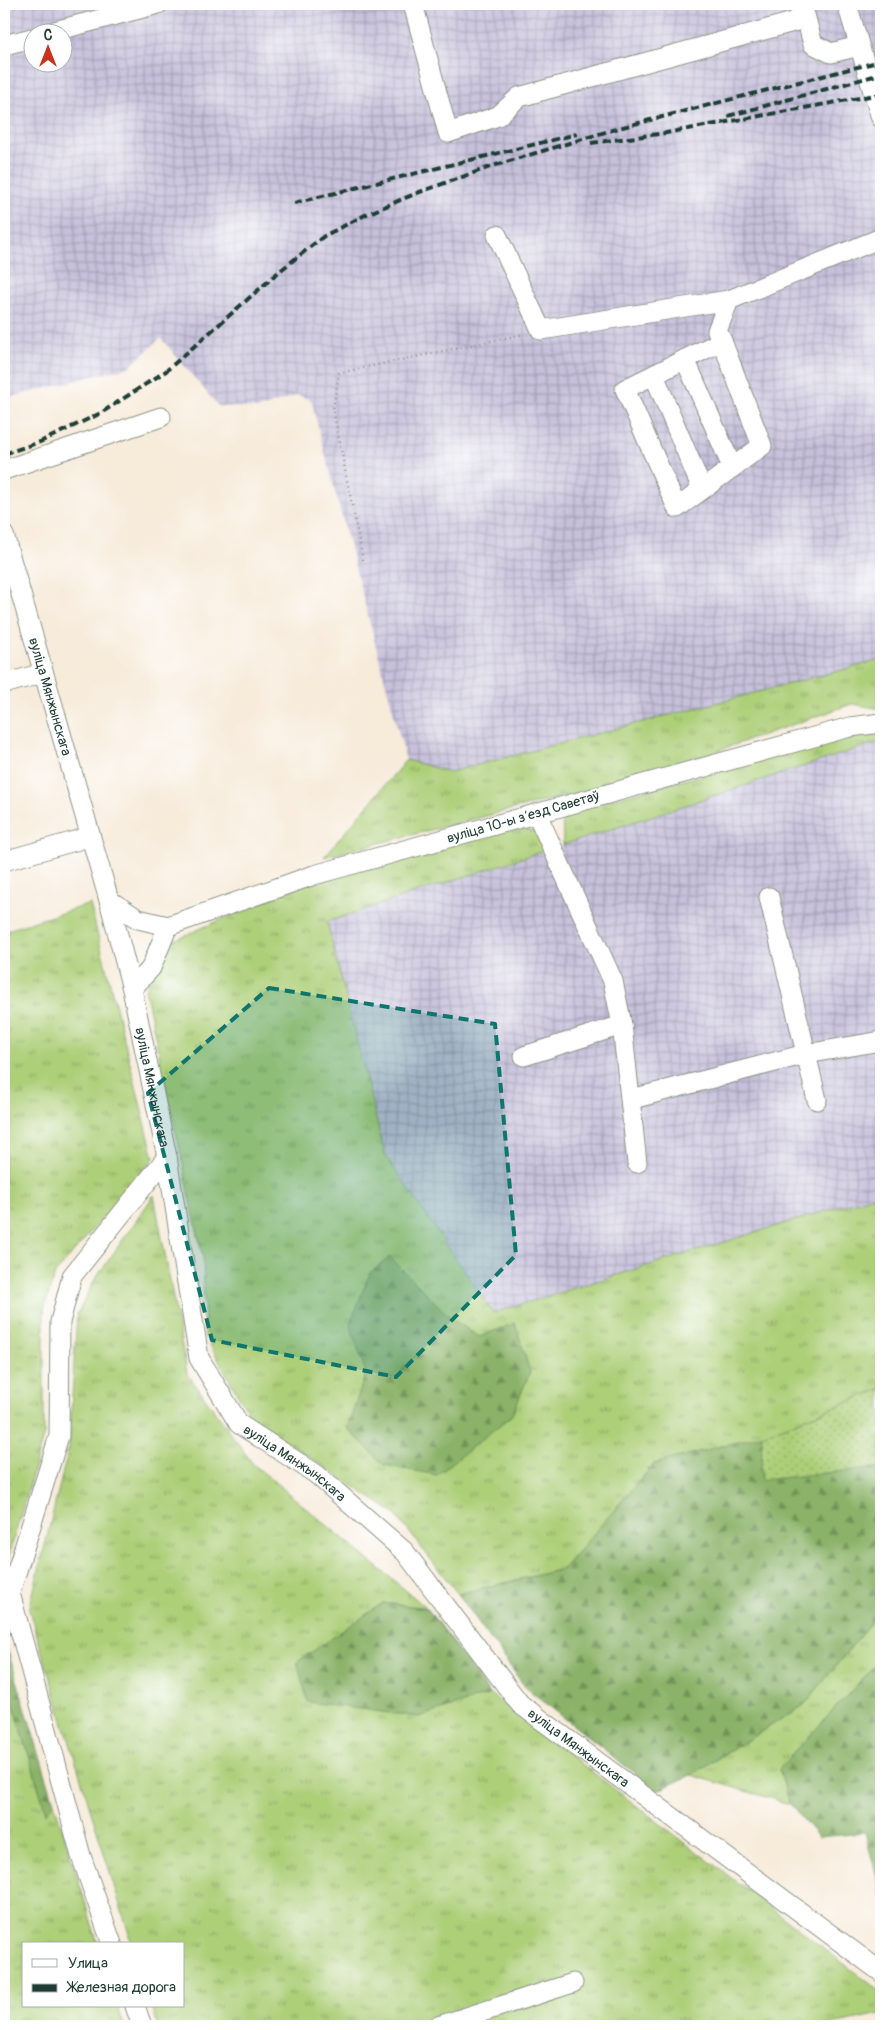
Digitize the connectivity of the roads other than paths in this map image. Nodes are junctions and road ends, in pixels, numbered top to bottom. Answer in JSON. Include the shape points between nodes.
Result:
{"nodes":[{"id":1,"x":158,"y":4,"type":"edge"},
{"id":2,"x":413,"y":4,"type":"edge"},
{"id":3,"x":847,"y":4,"type":"edge"},
{"id":4,"x":804,"y":6,"type":"edge"},
{"id":5,"x":72,"y":27,"type":"edge"},
{"id":6,"x":22,"y":40,"type":"edge"},
{"id":7,"x":4,"y":45,"type":"edge"},
{"id":8,"x":860,"y":46,"type":"junction"},
{"id":9,"x":881,"y":118,"type":"edge"},
{"id":10,"x":497,"y":235,"type":"dead end"},
{"id":11,"x":881,"y":238,"type":"edge"},
{"id":12,"x":729,"y":300,"type":"junction"},
{"id":13,"x":722,"y":341,"type":"junction"},
{"id":14,"x":686,"y":359,"type":"junction"},
{"id":15,"x":654,"y":375,"type":"junction"},
{"id":16,"x":161,"y":417,"type":"dead end"},
{"id":17,"x":732,"y":467,"type":"junction"},
{"id":18,"x":4,"y":470,"type":"edge"},
{"id":19,"x":702,"y":489,"type":"junction"},
{"id":20,"x":4,"y":535,"type":"edge"},
{"id":21,"x":43,"y":673,"type":"junction"},
{"id":22,"x":4,"y":684,"type":"edge"},
{"id":23,"x":881,"y":722,"type":"edge"},
{"id":24,"x":537,"y":814,"type":"junction"},
{"id":25,"x":89,"y":837,"type":"junction"},
{"id":26,"x":4,"y":860,"type":"edge"},
{"id":27,"x":769,"y":897,"type":"dead end"},
{"id":28,"x":109,"y":900,"type":"junction"},
{"id":29,"x":168,"y":926,"type":"junction"},
{"id":30,"x":132,"y":989,"type":"junction"},
{"id":31,"x":622,"y":1025,"type":"junction"},
{"id":32,"x":881,"y":1041,"type":"edge"},
{"id":33,"x":806,"y":1054,"type":"junction"},
{"id":34,"x":524,"y":1056,"type":"dead end"},
{"id":35,"x":632,"y":1099,"type":"junction"},
{"id":36,"x":817,"y":1100,"type":"dead end"},
{"id":37,"x":167,"y":1157,"type":"junction"},
{"id":38,"x":637,"y":1163,"type":"dead end"},
{"id":39,"x":111,"y":1942,"type":"edge"},
{"id":40,"x":881,"y":1972,"type":"edge"},
{"id":41,"x":573,"y":1983,"type":"dead end"},
{"id":42,"x":136,"y":2008,"type":"edge"},
{"id":43,"x":142,"y":2026,"type":"edge"},
{"id":44,"x":438,"y":2026,"type":"edge"}],
"edges":[{"from":1,"to":5,"type":"street"},
{"from":2,"to":4,"type":"street","via":[[448,133],[498,116],[518,97],[797,21]]},
{"from":3,"to":8,"type":"street"},
{"from":4,"to":8,"type":"street","via":[[813,44],[831,53]]},
{"from":6,"to":7,"type":"street"},
{"from":8,"to":9,"type":"street"},
{"from":10,"to":12,"type":"street","via":[[541,330]]},
{"from":11,"to":12,"type":"street"},
{"from":12,"to":13,"type":"street","via":[[717,330]]},
{"from":13,"to":14,"type":"street"},
{"from":13,"to":17,"type":"street","via":[[762,446]]},
{"from":14,"to":15,"type":"street"},
{"from":14,"to":17,"type":"street"},
{"from":15,"to":19,"type":"street"},
{"from":15,"to":19,"type":"street","via":[[625,389],[677,508]]},
{"from":16,"to":18,"type":"street"},
{"from":17,"to":19,"type":"street"},
{"from":20,"to":21,"type":"street","name":"вуліца Мянжынскага"},
{"from":21,"to":22,"type":"street"},
{"from":21,"to":25,"type":"street","name":"вуліца Мянжынскага"},
{"from":23,"to":24,"type":"street","name":"вуліца 10-ы зʼезд Саветаў","via":[[850,727]]},
{"from":24,"to":29,"type":"street","name":"вуліца 10-ы зʼезд Саветаў","via":[[314,875]]},
{"from":24,"to":31,"type":"street","via":[[613,981]]},
{"from":25,"to":26,"type":"street"},
{"from":25,"to":28,"type":"street","name":"вуліца Мянжынскага"},
{"from":27,"to":33,"type":"street"},
{"from":28,"to":29,"type":"street","via":[[138,919]]},
{"from":28,"to":30,"type":"street","name":"вуліца Мянжынскага"},
{"from":29,"to":30,"type":"street","via":[[151,968]]},
{"from":30,"to":37,"type":"street","name":"вуліца Мянжынскага"},
{"from":31,"to":34,"type":"street"},
{"from":31,"to":35,"type":"street"},
{"from":32,"to":33,"type":"street"},
{"from":33,"to":35,"type":"street"},
{"from":33,"to":36,"type":"street"},
{"from":35,"to":38,"type":"street"},
{"from":37,"to":39,"type":"street","via":[[72,1276],[60,1322],[59,1436],[10,1593],[81,1856]]},
{"from":37,"to":40,"type":"street","name":"вуліца Мянжынскага","via":[[199,1358],[240,1424],[316,1474],[405,1552],[520,1704]]},
{"from":41,"to":44,"type":"street"},
{"from":42,"to":43,"type":"street"}]}
